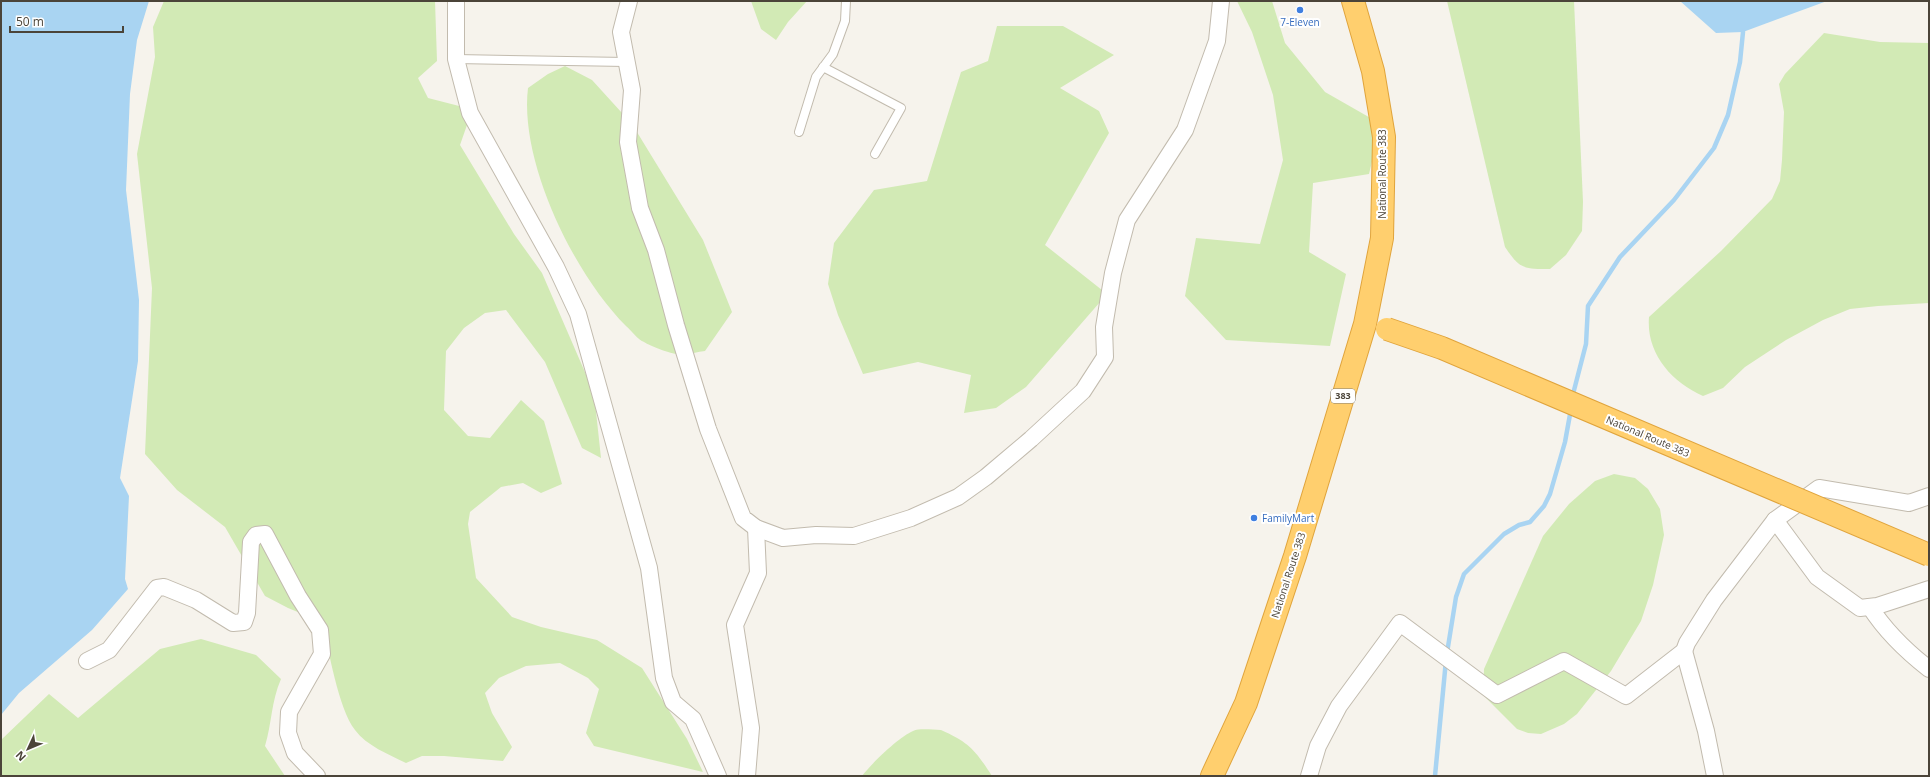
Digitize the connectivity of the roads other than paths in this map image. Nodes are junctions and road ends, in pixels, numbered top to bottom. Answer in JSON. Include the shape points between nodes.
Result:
{"nodes":[{"id":1,"x":456,"y":1,"type":"edge"},
{"id":2,"x":629,"y":1,"type":"edge"},
{"id":3,"x":846,"y":1,"type":"edge"},
{"id":4,"x":1221,"y":1,"type":"edge"},
{"id":5,"x":1353,"y":1,"type":"edge"},
{"id":6,"x":456,"y":60,"type":"junction"},
{"id":7,"x":626,"y":62,"type":"junction"},
{"id":8,"x":823,"y":67,"type":"junction"},
{"id":9,"x":799,"y":132,"type":"dead end"},
{"id":10,"x":875,"y":154,"type":"dead end"},
{"id":11,"x":1365,"y":324,"type":"junction"},
{"id":12,"x":1929,"y":496,"type":"edge"},
{"id":13,"x":1775,"y":520,"type":"junction"},
{"id":14,"x":756,"y":528,"type":"junction"},
{"id":15,"x":1929,"y":555,"type":"edge"},
{"id":16,"x":1929,"y":589,"type":"edge"},
{"id":17,"x":1870,"y":607,"type":"junction"},
{"id":18,"x":1684,"y":651,"type":"junction"},
{"id":19,"x":87,"y":661,"type":"dead end"},
{"id":20,"x":1929,"y":669,"type":"edge"},
{"id":21,"x":317,"y":776,"type":"edge"},
{"id":22,"x":718,"y":776,"type":"edge"},
{"id":23,"x":747,"y":776,"type":"edge"},
{"id":24,"x":1212,"y":776,"type":"edge"},
{"id":25,"x":1309,"y":776,"type":"edge"},
{"id":26,"x":1715,"y":776,"type":"edge"}],
"edges":[{"from":1,"to":6,"type":"street"},
{"from":2,"to":7,"type":"street","via":[[621,32]]},
{"from":3,"to":8,"type":"lane","via":[[845,21],[833,54]]},
{"from":4,"to":14,"type":"street","via":[[1217,41],[1185,130],[1127,220],[1113,273],[1104,327],[1105,357],[1083,391],[986,477],[958,497],[911,518],[854,536],[816,535],[782,538]]},
{"from":5,"to":11,"type":"highway","name":"National Route 383","number":"383","via":[[1372,71],[1384,137],[1382,238]]},
{"from":6,"to":7,"type":"lane"},
{"from":6,"to":22,"type":"street","via":[[470,113],[556,267],[578,314],[649,568],[664,678],[673,702],[693,719]]},
{"from":7,"to":14,"type":"street","via":[[632,90],[628,142],[640,208],[656,250],[708,430],[743,518]]},
{"from":8,"to":9,"type":"lane","via":[[816,77]]},
{"from":8,"to":10,"type":"lane","via":[[901,108]]},
{"from":11,"to":15,"type":"highway","name":"National Route 383","bridge":true,"via":[[1442,348]]},
{"from":11,"to":24,"type":"highway","name":"National Route 383","number":"383","via":[[1295,556],[1246,703]]},
{"from":12,"to":13,"type":"street","via":[[1909,503],[1819,488]]},
{"from":13,"to":17,"type":"street","via":[[1817,576],[1860,608]]},
{"from":13,"to":18,"type":"street","via":[[1714,600]]},
{"from":14,"to":23,"type":"street","via":[[758,573],[735,625],[751,728]]},
{"from":16,"to":17,"type":"street"},
{"from":17,"to":20,"type":"street","via":[[1881,625],[1906,651]]},
{"from":18,"to":25,"type":"street","via":[[1626,696],[1564,661],[1497,695],[1406,630],[1400,623],[1339,706],[1318,746]]},
{"from":18,"to":26,"type":"street","via":[[1706,731]]},
{"from":19,"to":21,"type":"street","via":[[109,650],[158,588],[164,587],[196,600],[233,623],[244,622],[247,612],[251,542],[256,535],[265,534],[298,596],[320,630],[322,654],[289,712],[288,733],[295,753]]}]}
